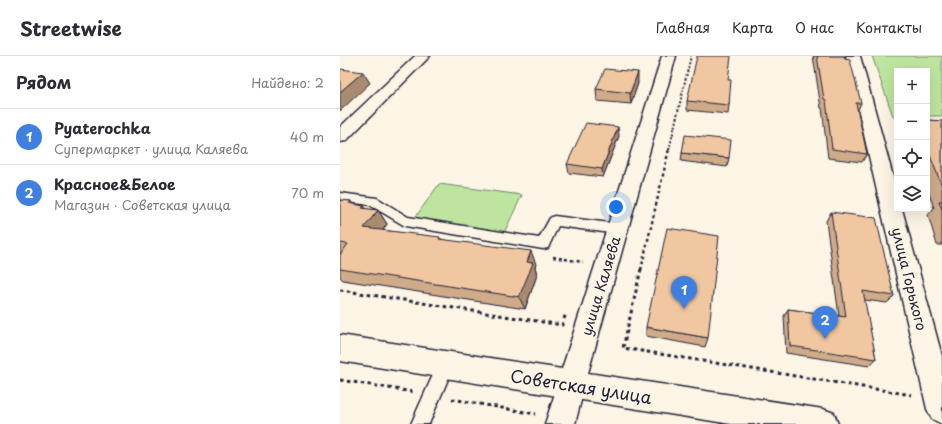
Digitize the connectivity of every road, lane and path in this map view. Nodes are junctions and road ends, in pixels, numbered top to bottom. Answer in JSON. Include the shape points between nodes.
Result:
{"nodes":[{"id":1,"x":423,"y":56,"type":"edge"},
{"id":2,"x":669,"y":56,"type":"edge"},
{"id":3,"x":691,"y":56,"type":"edge"},
{"id":4,"x":853,"y":56,"type":"edge"},
{"id":5,"x":340,"y":137,"type":"edge"},
{"id":6,"x":340,"y":197,"type":"edge"},
{"id":7,"x":618,"y":229,"type":"junction"},
{"id":8,"x":340,"y":348,"type":"edge"},
{"id":9,"x":446,"y":365,"type":"junction"},
{"id":10,"x":571,"y":385,"type":"junction"},
{"id":11,"x":914,"y":395,"type":"dead end"},
{"id":12,"x":942,"y":409,"type":"edge"},
{"id":13,"x":420,"y":424,"type":"edge"},
{"id":14,"x":560,"y":424,"type":"edge"},
{"id":15,"x":823,"y":424,"type":"edge"}],
"edges":[{"from":1,"to":5,"type":"street"},
{"from":2,"to":7,"type":"street","name":"улица Каляева"},
{"from":3,"to":11,"type":"path","via":[[623,348]]},
{"from":4,"to":12,"type":"street","name":"улица Горького"},
{"from":6,"to":7,"type":"lane","via":[[373,202],[405,221],[543,244],[554,220]]},
{"from":7,"to":10,"type":"street","name":"улица Каляева"},
{"from":8,"to":9,"type":"street","name":"Советская улица"},
{"from":9,"to":10,"type":"street","name":"Советская улица"},
{"from":9,"to":13,"type":"lane"},
{"from":10,"to":14,"type":"street","name":"улица Каляева"},
{"from":10,"to":15,"type":"street","name":"Советская улица"}]}
